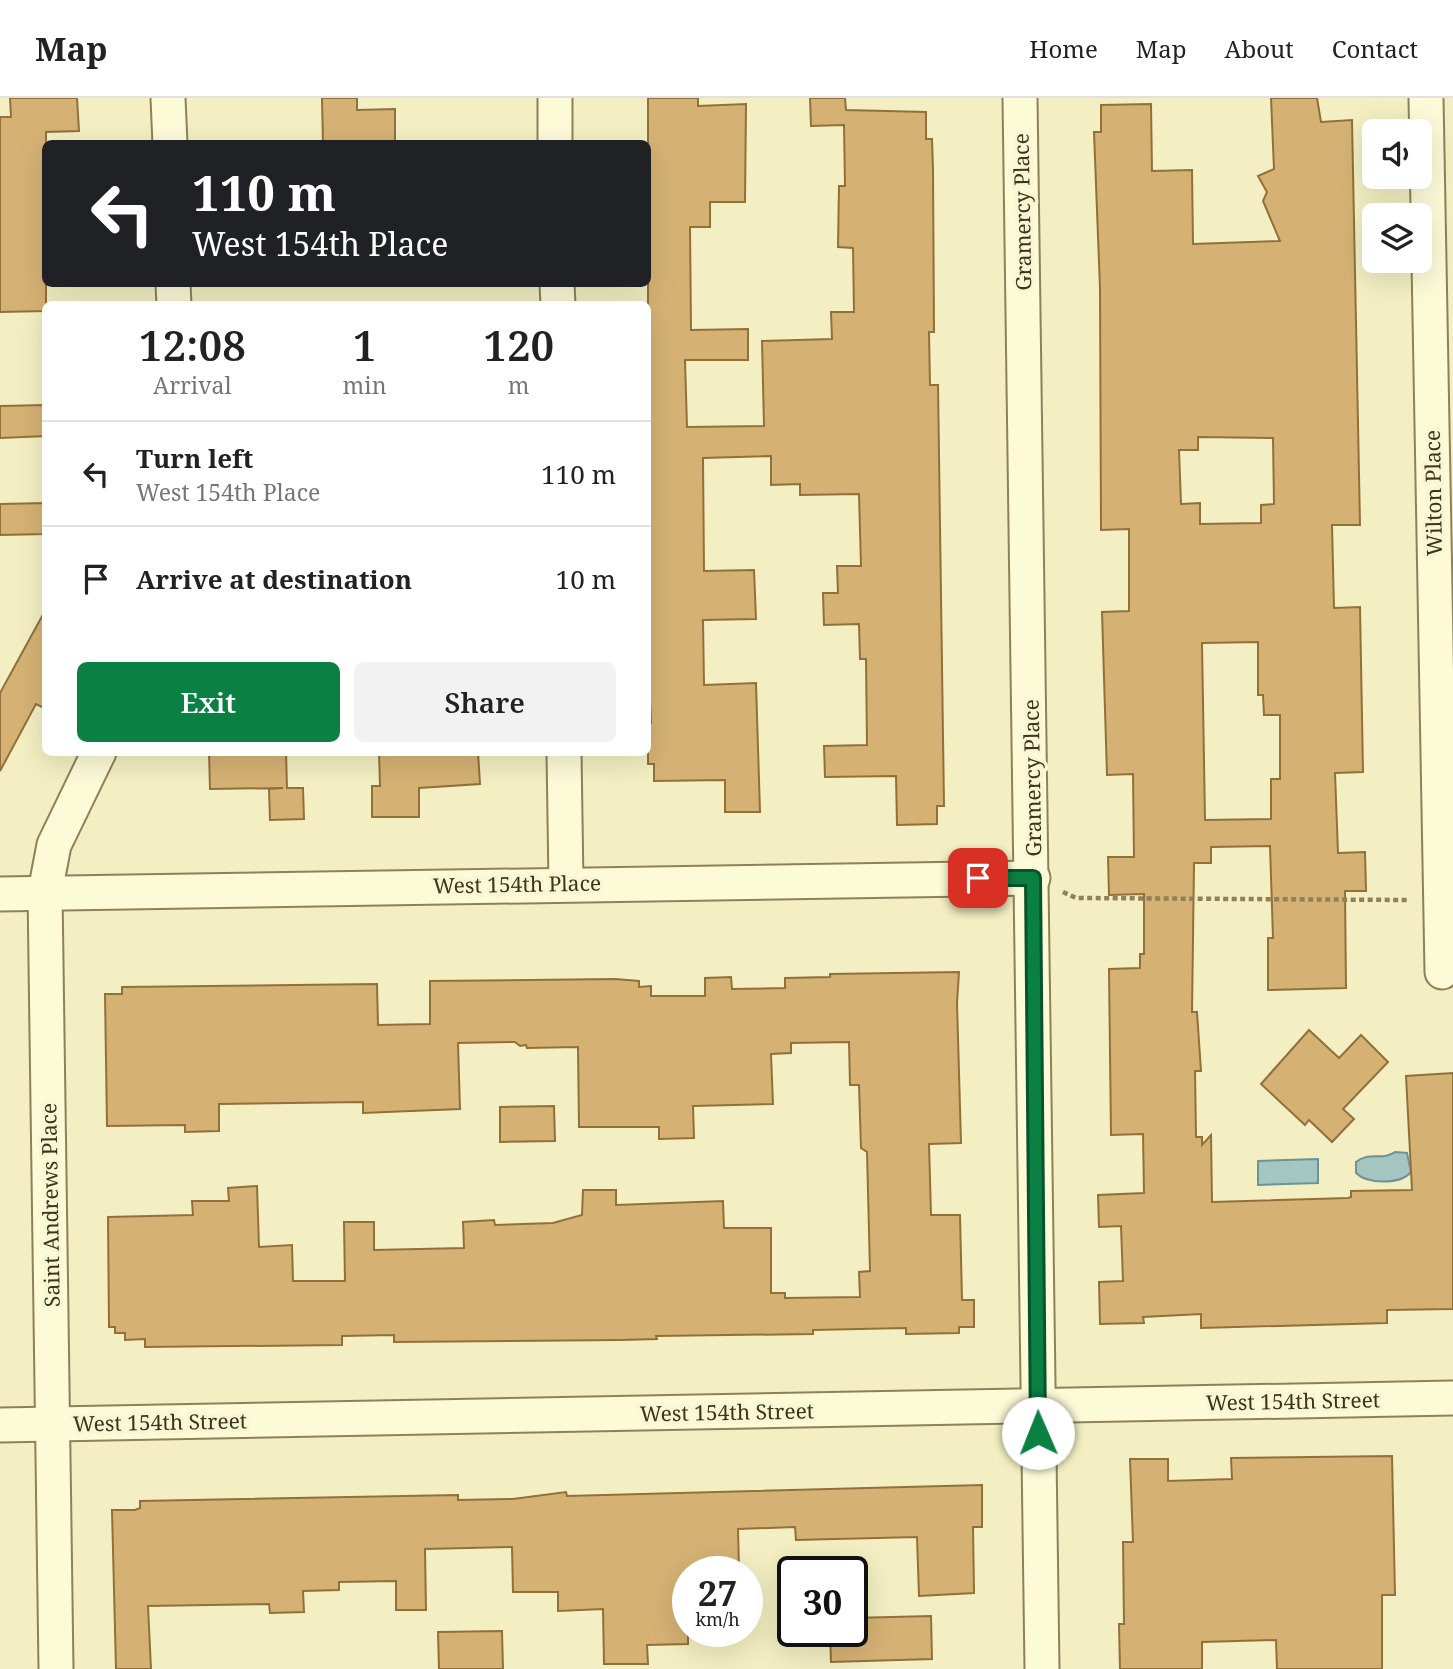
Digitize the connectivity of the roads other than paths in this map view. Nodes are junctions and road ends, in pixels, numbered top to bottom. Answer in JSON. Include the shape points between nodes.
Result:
{"nodes":[{"id":1,"x":168,"y":98,"type":"edge"},
{"id":2,"x":555,"y":98,"type":"edge"},
{"id":3,"x":1020,"y":98,"type":"edge"},
{"id":4,"x":1426,"y":98,"type":"edge"},
{"id":5,"x":170,"y":140,"type":"edge"},
{"id":6,"x":555,"y":140,"type":"edge"},
{"id":7,"x":97,"y":756,"type":"edge"},
{"id":8,"x":565,"y":756,"type":"edge"},
{"id":9,"x":1033,"y":878,"type":"junction"},
{"id":10,"x":566,"y":883,"type":"junction"},
{"id":11,"x":45,"y":892,"type":"junction"},
{"id":12,"x":0,"y":894,"type":"edge"},
{"id":13,"x":1442,"y":972,"type":"dead end"},
{"id":14,"x":1453,"y":1398,"type":"edge"},
{"id":15,"x":1038,"y":1406,"type":"junction"},
{"id":16,"x":54,"y":1424,"type":"junction"},
{"id":17,"x":0,"y":1425,"type":"edge"},
{"id":18,"x":56,"y":1669,"type":"edge"},
{"id":19,"x":1042,"y":1669,"type":"edge"}],
"edges":[{"from":1,"to":5,"type":"street"},
{"from":2,"to":6,"type":"street"},
{"from":3,"to":9,"type":"street","name":"Gramercy Place"},
{"from":4,"to":13,"type":"street","name":"Wilton Place"},
{"from":7,"to":11,"type":"street","name":"Saint Andrews Place","via":[[54,845]]},
{"from":8,"to":10,"type":"street"},
{"from":9,"to":10,"type":"street","name":"West 154th Place"},
{"from":9,"to":15,"type":"street","name":"Gramercy Place"},
{"from":10,"to":11,"type":"street","name":"West 154th Place"},
{"from":11,"to":12,"type":"street","name":"West 154th Place"},
{"from":11,"to":16,"type":"street","name":"Saint Andrews Place"},
{"from":14,"to":15,"type":"street","name":"West 154th Street"},
{"from":15,"to":16,"type":"street","name":"West 154th Street"},
{"from":15,"to":19,"type":"street","name":"Gramercy Place"},
{"from":16,"to":17,"type":"street","name":"West 154th Street"},
{"from":16,"to":18,"type":"street","name":"Saint Andrews Place"}]}
